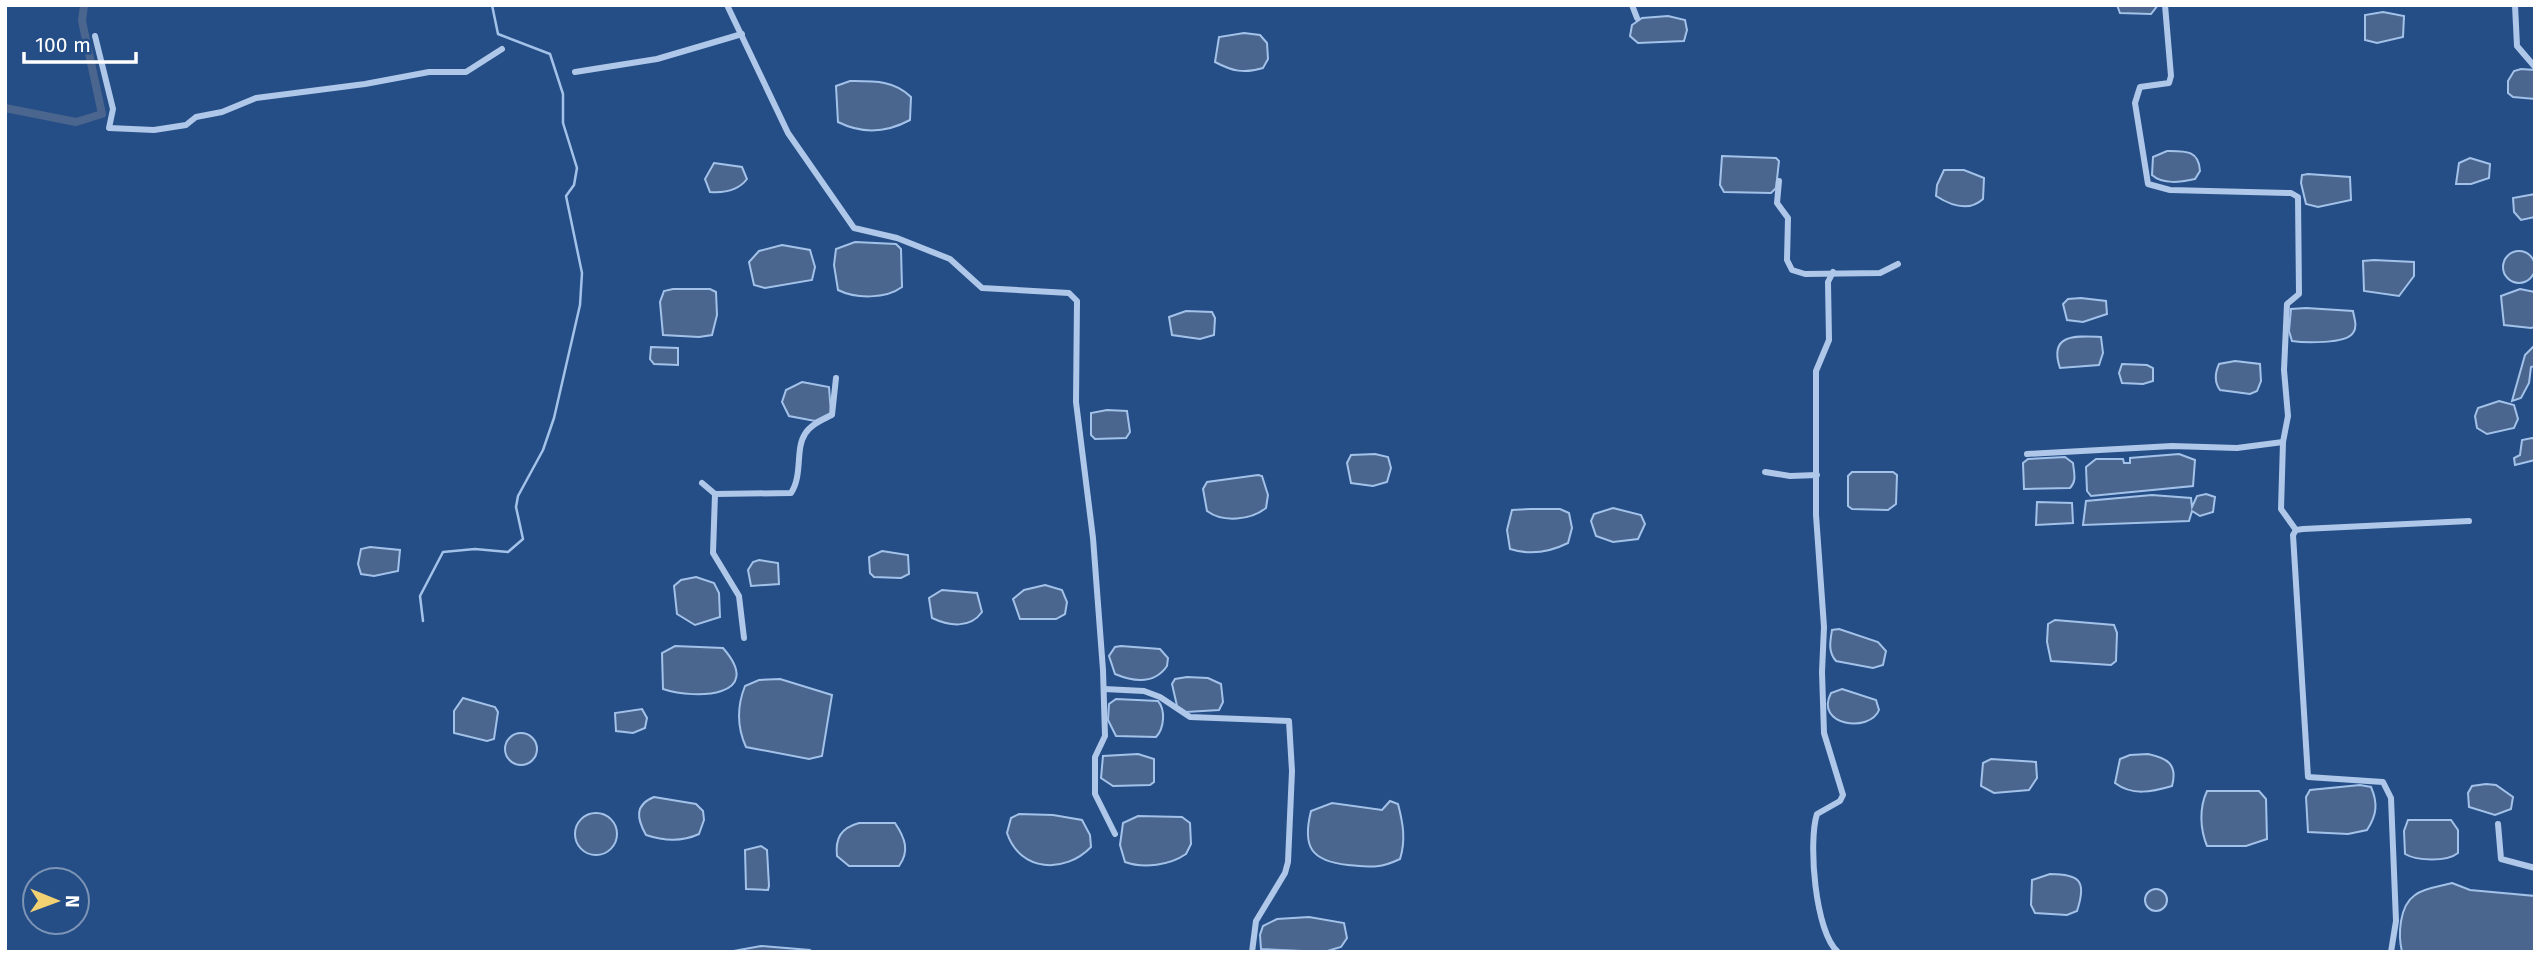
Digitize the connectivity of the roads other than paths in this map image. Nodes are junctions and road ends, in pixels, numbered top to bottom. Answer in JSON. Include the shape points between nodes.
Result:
{"nodes":[{"id":1,"x":727,"y":5,"type":"edge"},
{"id":2,"x":1632,"y":5,"type":"edge"},
{"id":3,"x":2165,"y":5,"type":"edge"},
{"id":4,"x":2515,"y":5,"type":"edge"},
{"id":5,"x":1637,"y":18,"type":"dead end"},
{"id":6,"x":742,"y":34,"type":"junction"},
{"id":7,"x":95,"y":36,"type":"dead end"},
{"id":8,"x":502,"y":50,"type":"dead end"},
{"id":9,"x":2535,"y":67,"type":"edge"},
{"id":10,"x":575,"y":72,"type":"dead end"},
{"id":11,"x":1779,"y":181,"type":"dead end"},
{"id":12,"x":1898,"y":264,"type":"dead end"},
{"id":13,"x":1833,"y":272,"type":"junction"},
{"id":14,"x":836,"y":378,"type":"dead end"},
{"id":15,"x":2283,"y":442,"type":"junction"},
{"id":16,"x":2028,"y":454,"type":"dead end"},
{"id":17,"x":1765,"y":472,"type":"dead end"},
{"id":18,"x":1817,"y":475,"type":"junction"},
{"id":19,"x":702,"y":483,"type":"dead end"},
{"id":20,"x":715,"y":494,"type":"junction"},
{"id":21,"x":2469,"y":522,"type":"dead end"},
{"id":22,"x":2296,"y":530,"type":"junction"},
{"id":23,"x":744,"y":638,"type":"dead end"},
{"id":24,"x":1104,"y":689,"type":"junction"},
{"id":25,"x":2498,"y":824,"type":"dead end"},
{"id":26,"x":1115,"y":834,"type":"dead end"},
{"id":27,"x":2535,"y":868,"type":"edge"},
{"id":28,"x":1252,"y":952,"type":"edge"},
{"id":29,"x":1838,"y":952,"type":"edge"},
{"id":30,"x":2391,"y":952,"type":"edge"}],
"edges":[{"from":1,"to":6,"type":"street"},
{"from":2,"to":5,"type":"street"},
{"from":3,"to":15,"type":"street","via":[[2169,83],[2140,87],[2135,103],[2148,184],[2170,190],[2291,193],[2298,197],[2299,294],[2287,304],[2284,370],[2288,416]]},
{"from":4,"to":9,"type":"street","via":[[2517,46]]},
{"from":6,"to":10,"type":"street","via":[[657,59]]},
{"from":6,"to":24,"type":"street","via":[[788,133],[854,228],[897,238],[950,259],[982,288],[1069,293],[1077,301],[1076,402],[1093,538]]},
{"from":7,"to":8,"type":"street","via":[[113,109],[108,128],[132,130],[186,125],[196,117],[256,98],[429,72],[466,72]]},
{"from":11,"to":13,"type":"street","via":[[1777,203],[1788,218],[1788,266],[1805,274]]},
{"from":12,"to":13,"type":"street","via":[[1880,273]]},
{"from":13,"to":18,"type":"street","via":[[1828,282],[1829,340],[1816,371]]},
{"from":14,"to":20,"type":"street","via":[[835,409],[805,434],[791,493]]},
{"from":15,"to":16,"type":"street","via":[[2236,448],[2172,446]]},
{"from":15,"to":22,"type":"street","via":[[2281,509]]},
{"from":17,"to":18,"type":"street"},
{"from":18,"to":29,"type":"street","via":[[1824,733],[1843,795],[1815,818],[1816,867],[1820,914],[1827,937]]},
{"from":19,"to":20,"type":"street"},
{"from":20,"to":23,"type":"street","via":[[713,554],[739,596]]},
{"from":21,"to":22,"type":"street"},
{"from":22,"to":30,"type":"street","via":[[2294,564],[2308,777],[2383,782],[2391,798],[2396,921]]},
{"from":24,"to":26,"type":"street","via":[[1104,736],[1095,757],[1095,794]]},
{"from":24,"to":28,"type":"street","via":[[1160,696],[1190,717],[1289,721],[1288,862],[1256,921]]},
{"from":25,"to":27,"type":"street","via":[[2501,859]]}]}
